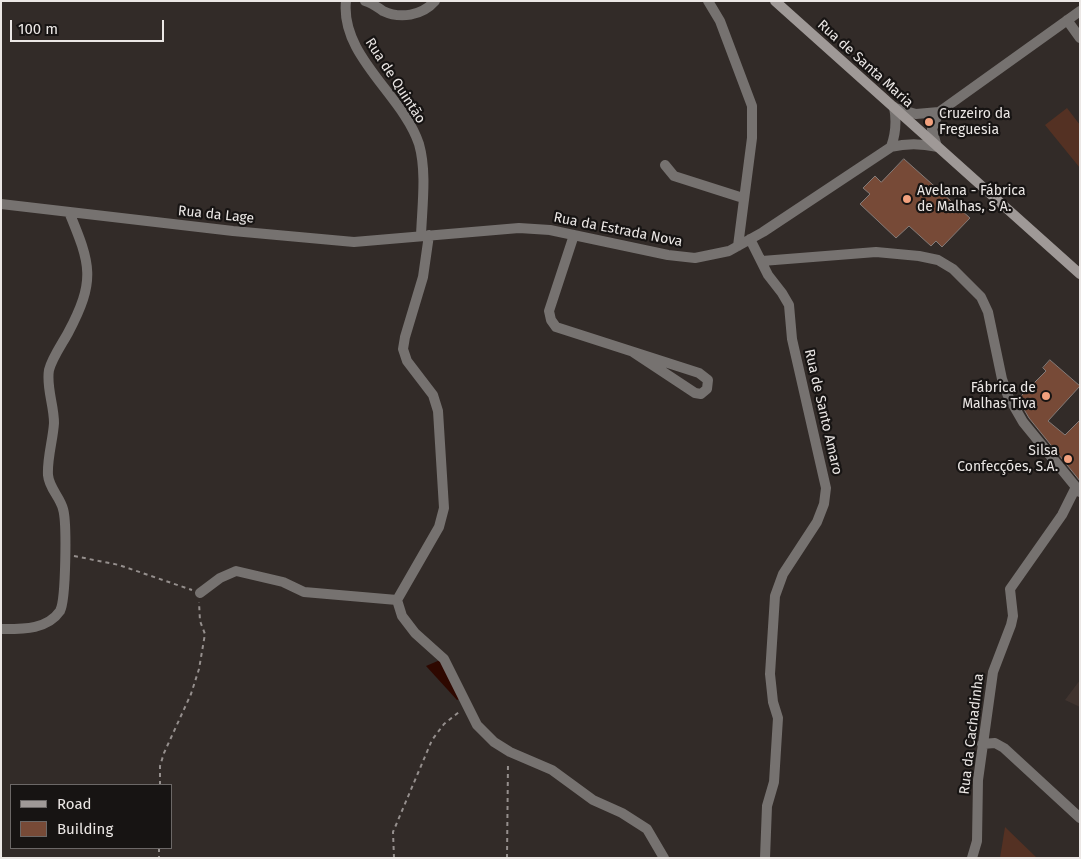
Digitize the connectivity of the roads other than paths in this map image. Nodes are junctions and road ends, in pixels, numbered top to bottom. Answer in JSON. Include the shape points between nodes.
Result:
{"nodes":[{"id":1,"x":346,"y":1,"type":"edge"},
{"id":2,"x":365,"y":1,"type":"edge"},
{"id":3,"x":435,"y":1,"type":"edge"},
{"id":4,"x":708,"y":1,"type":"edge"},
{"id":5,"x":775,"y":1,"type":"edge"},
{"id":6,"x":1080,"y":11,"type":"edge"},
{"id":7,"x":1067,"y":20,"type":"junction"},
{"id":8,"x":1080,"y":38,"type":"edge"},
{"id":9,"x":894,"y":107,"type":"junction"},
{"id":10,"x":939,"y":112,"type":"junction"},
{"id":11,"x":937,"y":147,"type":"junction"},
{"id":12,"x":891,"y":148,"type":"junction"},
{"id":13,"x":664,"y":165,"type":"dead end"},
{"id":14,"x":743,"y":198,"type":"junction"},
{"id":15,"x":1,"y":204,"type":"edge"},
{"id":16,"x":69,"y":212,"type":"junction"},
{"id":17,"x":574,"y":235,"type":"junction"},
{"id":18,"x":425,"y":236,"type":"junction"},
{"id":19,"x":750,"y":239,"type":"junction"},
{"id":20,"x":738,"y":246,"type":"junction"},
{"id":21,"x":762,"y":261,"type":"junction"},
{"id":22,"x":1080,"y":274,"type":"edge"},
{"id":23,"x":633,"y":352,"type":"junction"},
{"id":24,"x":1078,"y":489,"type":"edge"},
{"id":25,"x":200,"y":593,"type":"road end"},
{"id":26,"x":397,"y":600,"type":"junction"},
{"id":27,"x":1,"y":629,"type":"edge"},
{"id":28,"x":982,"y":744,"type":"junction"},
{"id":29,"x":1080,"y":818,"type":"edge"},
{"id":30,"x":664,"y":858,"type":"edge"},
{"id":31,"x":764,"y":858,"type":"edge"},
{"id":32,"x":972,"y":858,"type":"edge"}],
"edges":[{"from":1,"to":18,"type":"street","name":"Rua de Quintão","via":[[349,35],[418,143]]},
{"from":2,"to":3,"type":"street","via":[[385,12],[401,15],[417,14]]},
{"from":4,"to":14,"type":"street","via":[[720,21],[752,106],[752,138]]},
{"from":5,"to":9,"type":"main road","name":"Rua de Santa Maria"},
{"from":6,"to":7,"type":"street"},
{"from":7,"to":8,"type":"street"},
{"from":7,"to":10,"type":"street"},
{"from":9,"to":10,"type":"street","via":[[916,114]]},
{"from":9,"to":11,"type":"main road","name":"Rua de Santa Maria"},
{"from":9,"to":12,"type":"street","via":[[896,128]]},
{"from":10,"to":11,"type":"street","via":[[932,129]]},
{"from":11,"to":12,"type":"street","via":[[914,143]]},
{"from":11,"to":22,"type":"main road","name":"Rua de Santa Maria"},
{"from":12,"to":19,"type":"street","name":"Rua da Estrada Nova"},
{"from":13,"to":14,"type":"street","via":[[674,176]]},
{"from":14,"to":20,"type":"street"},
{"from":15,"to":16,"type":"street","name":"Rua da Lage"},
{"from":16,"to":18,"type":"street","name":"Rua da Lage","via":[[321,240],[354,242]]},
{"from":16,"to":27,"type":"street","via":[[88,260],[89,277],[77,316],[50,369],[54,422],[48,476],[64,511],[61,609],[50,622],[33,628]]},
{"from":17,"to":18,"type":"street","name":"Rua da Estrada Nova","via":[[519,228]]},
{"from":17,"to":20,"type":"street","name":"Rua da Estrada Nova","via":[[695,258],[712,256]]},
{"from":17,"to":23,"type":"street","via":[[549,311],[551,320],[556,327],[570,333]]},
{"from":18,"to":26,"type":"street","name":"Rua de Quintão","via":[[423,277],[403,349],[406,361],[433,395],[438,411],[444,508],[439,527]]},
{"from":19,"to":20,"type":"street","name":"Rua da Estrada Nova"},
{"from":19,"to":21,"type":"street","name":"Rua de Santo Amaro"},
{"from":21,"to":24,"type":"street","via":[[876,252],[938,260],[953,269],[981,297],[988,312],[1008,396],[1023,422]]},
{"from":21,"to":31,"type":"street","name":"Rua de Santo Amaro","via":[[789,305],[792,339],[826,488],[817,522],[783,574],[775,596],[770,674],[778,728],[774,782],[766,806]]},
{"from":23,"to":23,"type":"street","via":[[699,373],[708,380],[707,389],[701,394],[695,393]]},
{"from":24,"to":28,"type":"street","name":"Rua da Cachadinha","via":[[1010,589],[1012,625],[993,672]]},
{"from":25,"to":26,"type":"street","via":[[236,571],[283,582],[304,592]]},
{"from":26,"to":30,"type":"street","via":[[402,616],[415,633],[444,660],[477,725],[494,742],[552,770],[593,800],[647,829]]},
{"from":28,"to":29,"type":"street","via":[[995,743],[1004,748]]},
{"from":28,"to":32,"type":"street","name":"Rua da Cachadinha","via":[[977,841]]}]}
